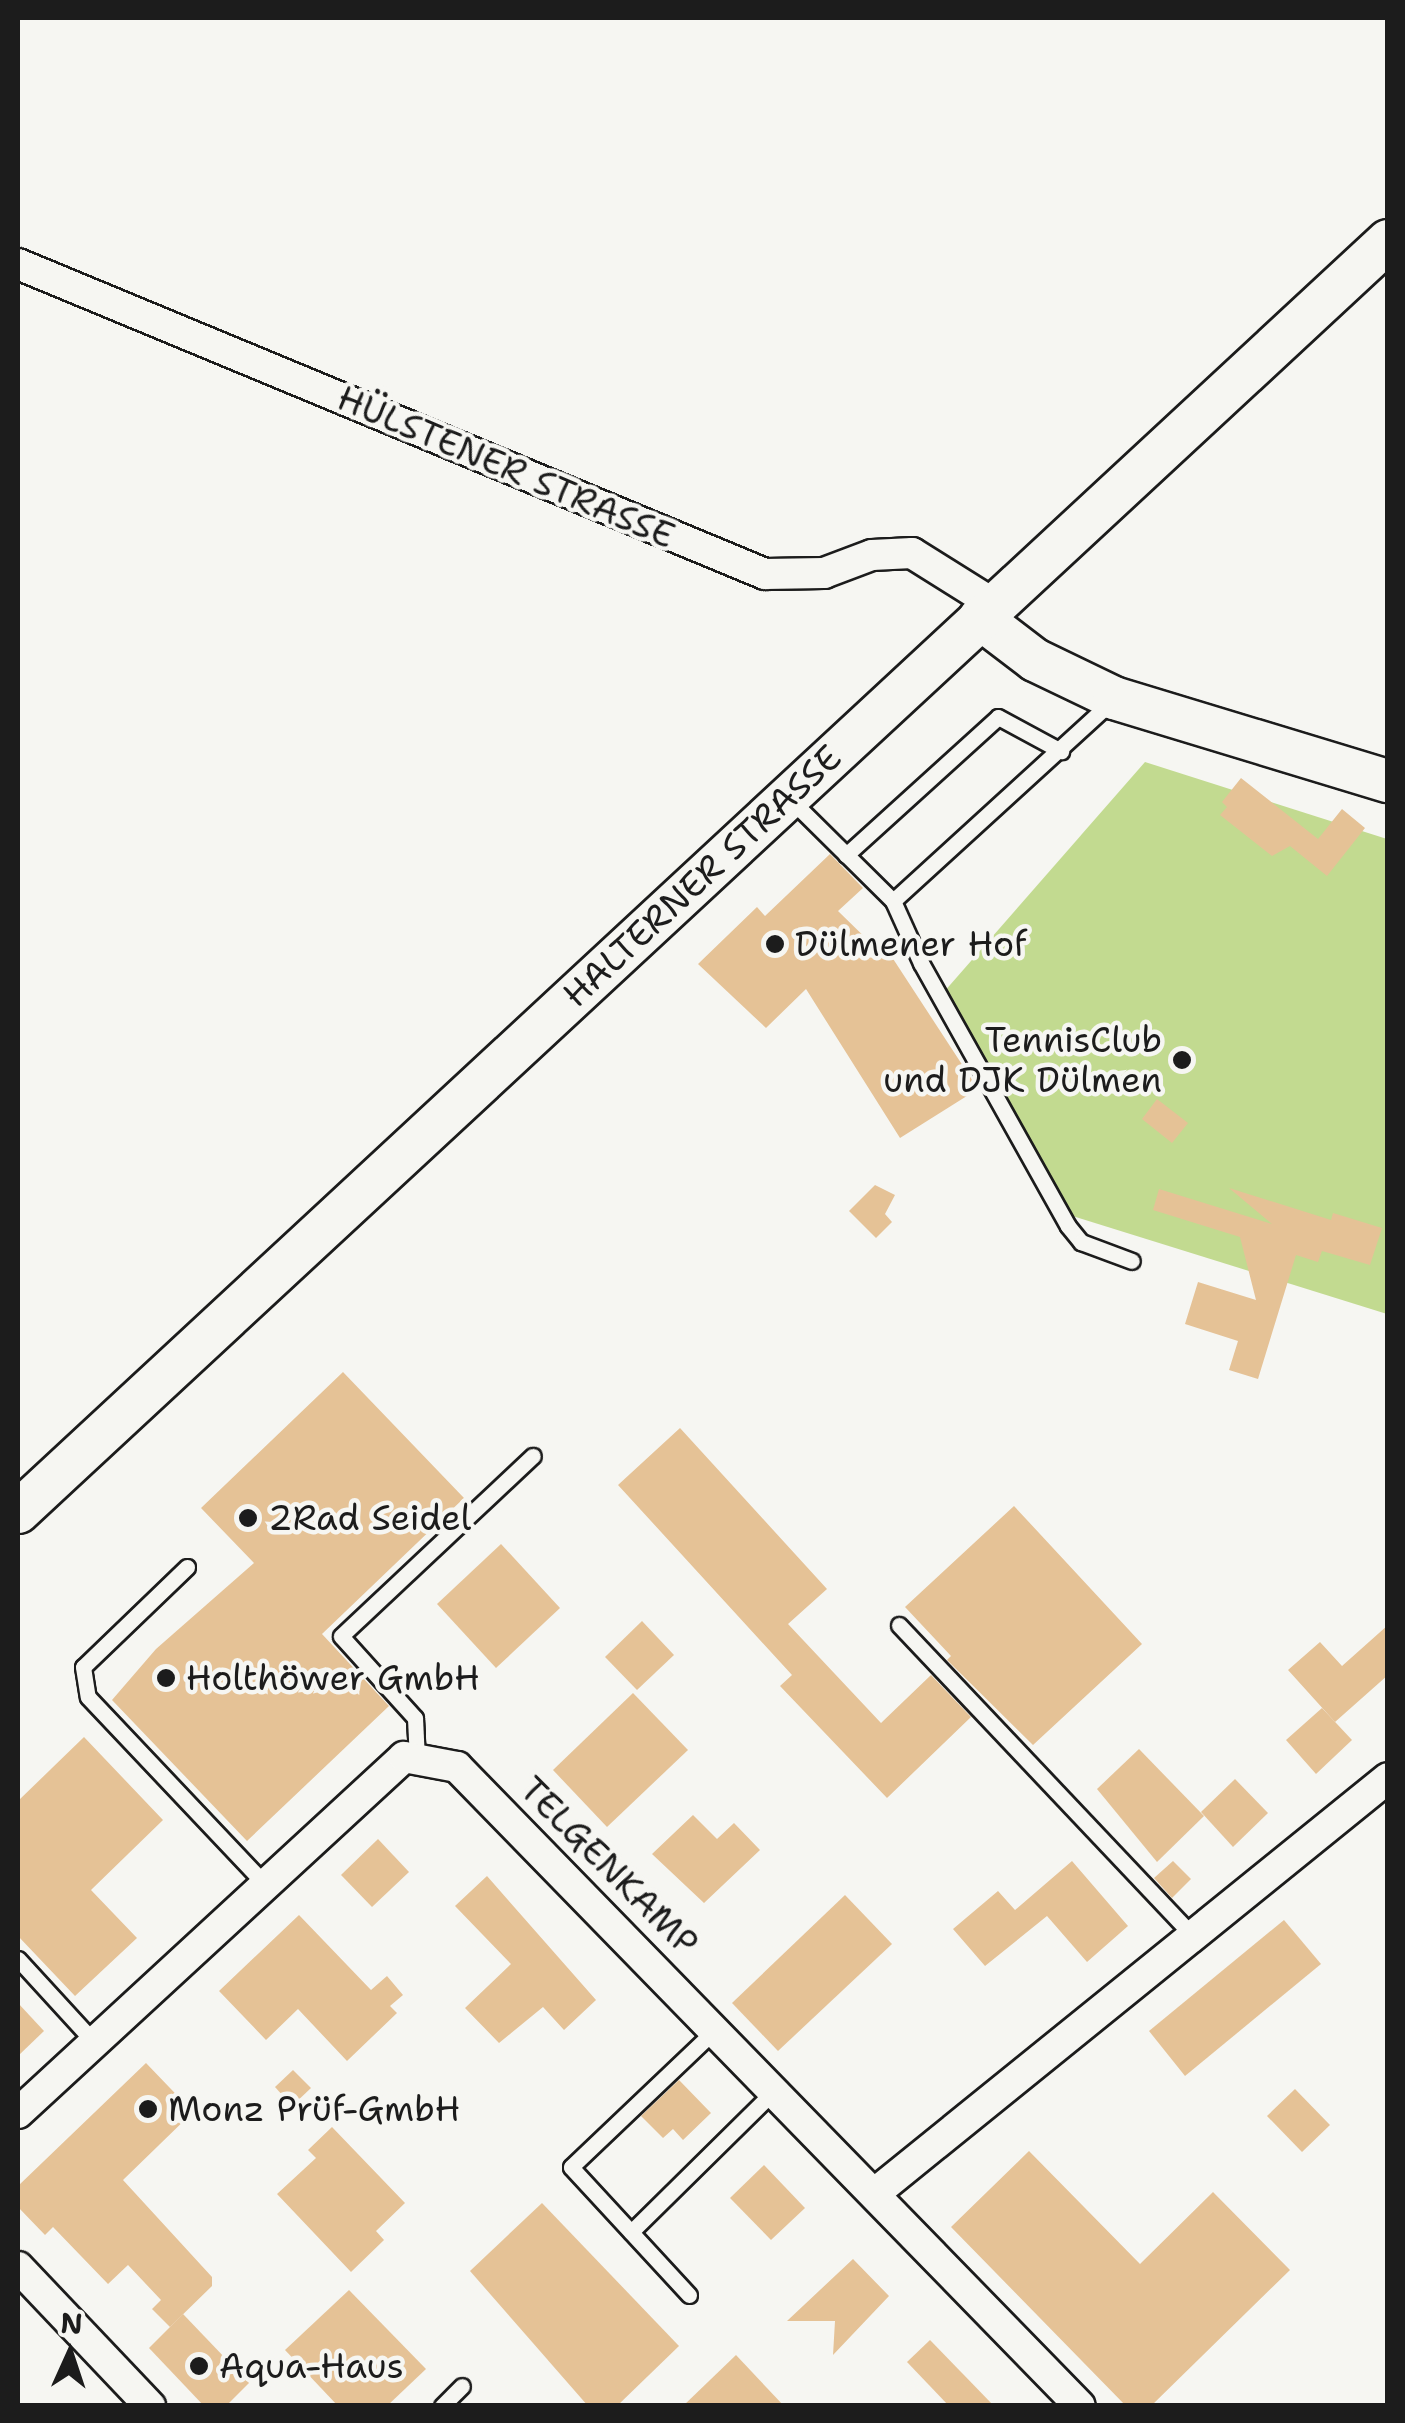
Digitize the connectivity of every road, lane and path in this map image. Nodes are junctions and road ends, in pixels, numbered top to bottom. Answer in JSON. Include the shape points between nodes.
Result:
{"nodes":[{"id":1,"x":1388,"y":240,"type":"edge"},
{"id":2,"x":18,"y":264,"type":"edge"},
{"id":3,"x":987,"y":612,"type":"junction"},
{"id":4,"x":1114,"y":698,"type":"junction"},
{"id":5,"x":1061,"y":751,"type":"junction"},
{"id":6,"x":1388,"y":782,"type":"edge"},
{"id":7,"x":788,"y":796,"type":"junction"},
{"id":8,"x":846,"y":855,"type":"junction"},
{"id":9,"x":893,"y":901,"type":"junction"},
{"id":10,"x":1132,"y":1261,"type":"dead end"},
{"id":11,"x":533,"y":1456,"type":"dead end"},
{"id":12,"x":18,"y":1512,"type":"edge"},
{"id":13,"x":187,"y":1567,"type":"dead end"},
{"id":14,"x":898,"y":1626,"type":"dead end"},
{"id":15,"x":417,"y":1760,"type":"junction"},
{"id":16,"x":1388,"y":1778,"type":"edge"},
{"id":17,"x":264,"y":1883,"type":"junction"},
{"id":18,"x":1196,"y":1939,"type":"junction"},
{"id":19,"x":18,"y":1960,"type":"edge"},
{"id":20,"x":716,"y":2029,"type":"junction"},
{"id":21,"x":94,"y":2042,"type":"junction"},
{"id":22,"x":774,"y":2090,"type":"junction"},
{"id":23,"x":18,"y":2113,"type":"edge"},
{"id":24,"x":874,"y":2194,"type":"junction"},
{"id":25,"x":631,"y":2232,"type":"junction"},
{"id":26,"x":18,"y":2266,"type":"edge"},
{"id":27,"x":688,"y":2295,"type":"dead end"},
{"id":28,"x":462,"y":2386,"type":"dead end"},
{"id":29,"x":150,"y":2406,"type":"edge"},
{"id":30,"x":442,"y":2406,"type":"edge"},
{"id":31,"x":1080,"y":2406,"type":"edge"}],
"edges":[{"from":1,"to":3,"type":"main road","name":"HALTERNER STRASSE"},
{"from":2,"to":3,"type":"street","name":"HÜLSTENER STRASSE","via":[[765,574],[824,573],[872,556],[912,553]]},
{"from":3,"to":4,"type":"main road","name":"HÜLSTENER STRASSE","via":[[1034,660]]},
{"from":3,"to":7,"type":"main road","name":"HALTERNER STRASSE"},
{"from":4,"to":5,"type":"lane"},
{"from":4,"to":6,"type":"main road","name":"HÜLSTENER STRASSE"},
{"from":5,"to":8,"type":"lane","via":[[998,717]]},
{"from":5,"to":9,"type":"lane"},
{"from":7,"to":8,"type":"lane"},
{"from":7,"to":12,"type":"main road","name":"HALTERNER STRASSE"},
{"from":8,"to":9,"type":"lane"},
{"from":9,"to":10,"type":"lane","via":[[921,964],[1068,1226],[1082,1242]]},
{"from":11,"to":15,"type":"lane","via":[[341,1636],[415,1718]]},
{"from":13,"to":17,"type":"lane","via":[[83,1666],[88,1697]]},
{"from":14,"to":18,"type":"lane"},
{"from":15,"to":17,"type":"street","via":[[404,1757]]},
{"from":15,"to":20,"type":"street","name":"TELGENKAMP","via":[[457,1767]]},
{"from":16,"to":18,"type":"street"},
{"from":17,"to":21,"type":"street"},
{"from":18,"to":24,"type":"street"},
{"from":19,"to":21,"type":"lane"},
{"from":20,"to":22,"type":"street","name":"TELGENKAMP"},
{"from":20,"to":25,"type":"lane","via":[[571,2167]]},
{"from":21,"to":23,"type":"street"},
{"from":22,"to":24,"type":"street","name":"TELGENKAMP"},
{"from":22,"to":25,"type":"lane"},
{"from":24,"to":31,"type":"street","name":"TELGENKAMP"},
{"from":25,"to":27,"type":"lane"},
{"from":26,"to":29,"type":"street"},
{"from":28,"to":30,"type":"lane"}]}
